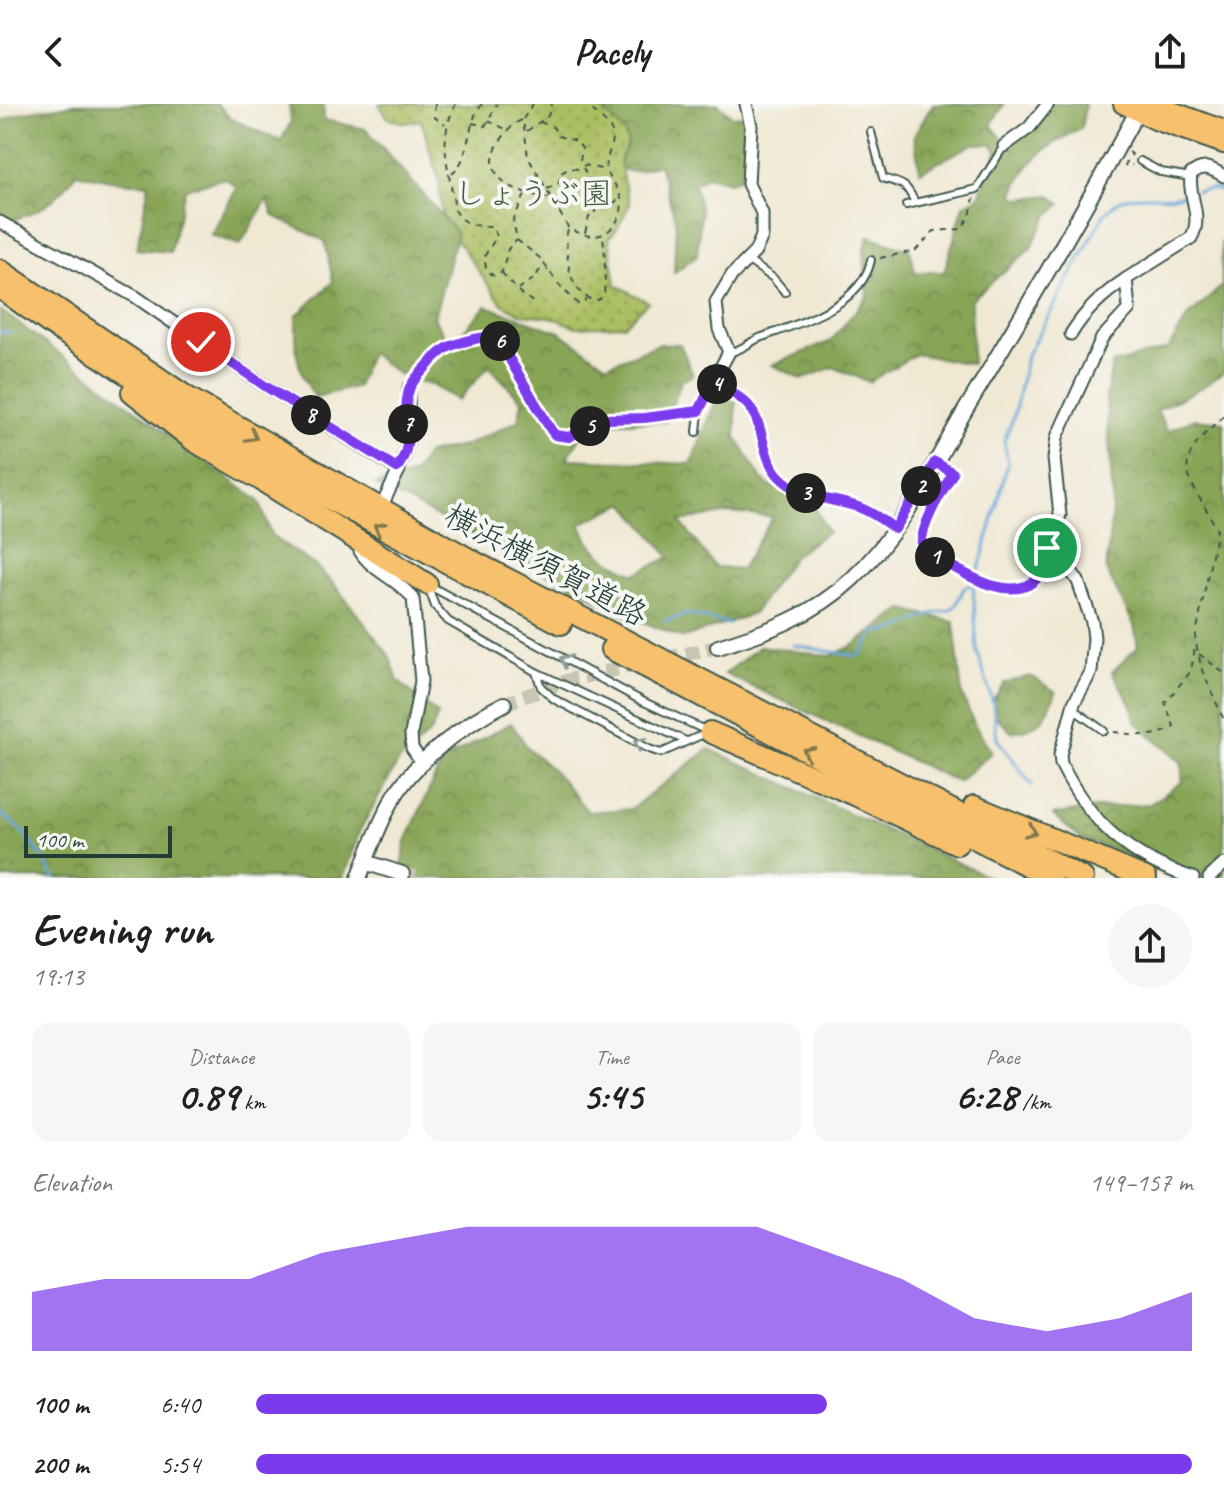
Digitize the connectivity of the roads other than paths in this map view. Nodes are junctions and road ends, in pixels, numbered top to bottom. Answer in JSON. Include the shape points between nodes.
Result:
{"nodes":[{"id":1,"x":746,"y":104,"type":"edge"},
{"id":2,"x":1048,"y":104,"type":"edge"},
{"id":3,"x":1139,"y":106,"type":"edge"},
{"id":4,"x":1224,"y":130,"type":"edge"},
{"id":5,"x":871,"y":132,"type":"dead end"},
{"id":6,"x":1224,"y":144,"type":"edge"},
{"id":7,"x":1004,"y":146,"type":"joint"},
{"id":8,"x":1140,"y":161,"type":"road end"},
{"id":9,"x":1224,"y":176,"type":"edge"},
{"id":10,"x":1191,"y":177,"type":"junction"},
{"id":11,"x":915,"y":203,"type":"junction"},
{"id":12,"x":906,"y":205,"type":"dead end"},
{"id":13,"x":1,"y":225,"type":"edge"},
{"id":14,"x":747,"y":260,"type":"junction"},
{"id":15,"x":871,"y":260,"type":"road end"},
{"id":16,"x":0,"y":270,"type":"edge"},
{"id":17,"x":1126,"y":279,"type":"junction"},
{"id":18,"x":0,"y":288,"type":"edge"},
{"id":19,"x":785,"y":292,"type":"dead end"},
{"id":20,"x":50,"y":324,"type":"junction"},
{"id":21,"x":1071,"y":334,"type":"dead end"},
{"id":22,"x":729,"y":352,"type":"junction"},
{"id":23,"x":713,"y":382,"type":"junction"},
{"id":24,"x":409,"y":387,"type":"joint"},
{"id":25,"x":699,"y":411,"type":"junction"},
{"id":26,"x":697,"y":432,"type":"dead end"},
{"id":27,"x":397,"y":468,"type":"junction"},
{"id":28,"x":385,"y":499,"type":"dead end"},
{"id":29,"x":895,"y":529,"type":"junction"},
{"id":30,"x":360,"y":551,"type":"dead end"},
{"id":31,"x":427,"y":584,"type":"junction"},
{"id":32,"x":718,"y":647,"type":"tunnel mouth"},
{"id":33,"x":536,"y":672,"type":"junction"},
{"id":34,"x":504,"y":704,"type":"tunnel mouth"},
{"id":35,"x":1073,"y":709,"type":"junction"},
{"id":36,"x":781,"y":719,"type":"junction"},
{"id":37,"x":1104,"y":731,"type":"road end"},
{"id":38,"x":710,"y":732,"type":"junction"},
{"id":39,"x":686,"y":741,"type":"junction"},
{"id":40,"x":423,"y":764,"type":"junction"},
{"id":41,"x":365,"y":862,"type":"junction"},
{"id":42,"x":1224,"y":864,"type":"edge"},
{"id":43,"x":402,"y":874,"type":"dead end"},
{"id":44,"x":359,"y":878,"type":"edge"},
{"id":45,"x":1029,"y":878,"type":"edge"},
{"id":46,"x":1051,"y":878,"type":"edge"},
{"id":47,"x":1083,"y":878,"type":"edge"},
{"id":48,"x":1146,"y":878,"type":"edge"},
{"id":49,"x":1193,"y":878,"type":"edge"},
{"id":50,"x":1209,"y":878,"type":"edge"}],
"edges":[{"from":1,"to":14,"type":"street","via":[[751,126],[748,184],[762,213],[762,236]]},
{"from":2,"to":7,"type":"street","via":[[1029,128]]},
{"from":3,"to":4,"type":"main road"},
{"from":3,"to":6,"type":"main road"},
{"from":3,"to":29,"type":"street"},
{"from":5,"to":11,"type":"lane","via":[[883,178],[909,188]]},
{"from":7,"to":11,"type":"lane","via":[[977,189]]},
{"from":8,"to":10,"type":"lane","via":[[1161,172]]},
{"from":9,"to":10,"type":"street","via":[[1209,167]]},
{"from":10,"to":17,"type":"street","via":[[1197,228],[1191,238]]},
{"from":11,"to":12,"type":"lane"},
{"from":13,"to":27,"type":"street","via":[[136,297]]},
{"from":14,"to":19,"type":"lane"},
{"from":14,"to":22,"type":"street","via":[[716,302]]},
{"from":15,"to":22,"type":"lane","via":[[868,273],[842,302]]},
{"from":16,"to":36,"type":"highway","name":"横浜横須賀道路","one_way":true,"via":[[187,397],[300,464],[549,602]]},
{"from":17,"to":21,"type":"street","via":[[1105,293]]},
{"from":17,"to":35,"type":"street","via":[[1129,309],[1102,338],[1057,437],[1054,459],[1060,515],[1048,551],[1078,581],[1094,638],[1091,672]]},
{"from":18,"to":20,"type":"highway","name":"横浜横須賀道路"},
{"from":20,"to":31,"type":"highway","via":[[194,441]]},
{"from":46,"to":20,"type":"highway","name":"横浜横須賀道路","one_way":true,"via":[[352,513],[264,464]]},
{"from":22,"to":23,"type":"street"},
{"from":23,"to":25,"type":"lane"},
{"from":23,"to":29,"type":"lane","via":[[746,402],[771,464],[798,492],[874,514]]},
{"from":24,"to":25,"type":"lane","via":[[447,347],[494,337],[551,430],[561,437],[606,419]]},
{"from":24,"to":27,"type":"street","via":[[409,444]]},
{"from":25,"to":26,"type":"lane"},
{"from":27,"to":28,"type":"street"},
{"from":29,"to":32,"type":"street","via":[[831,596],[783,625]]},
{"from":30,"to":40,"type":"street","via":[[413,598],[421,681],[411,734],[412,748]]},
{"from":31,"to":33,"type":"lane","via":[[448,621]]},
{"from":38,"to":31,"type":"lane","one_way":true,"via":[[642,701]]},
{"from":33,"to":39,"type":"lane"},
{"from":39,"to":33,"type":"lane","one_way":true,"via":[[661,753],[649,749],[554,699],[541,687]]},
{"from":34,"to":40,"type":"street","via":[[458,732]]},
{"from":35,"to":37,"type":"lane"},
{"from":35,"to":49,"type":"street","via":[[1061,764],[1099,822],[1139,855]]},
{"from":36,"to":47,"type":"highway","name":"横浜横須賀道路"},
{"from":36,"to":48,"type":"highway","one_way":true},
{"from":38,"to":39,"type":"lane"},
{"from":38,"to":45,"type":"highway"},
{"from":40,"to":41,"type":"street","via":[[393,798]]},
{"from":41,"to":43,"type":"street"},
{"from":41,"to":44,"type":"street"},
{"from":42,"to":50,"type":"street"}]}
